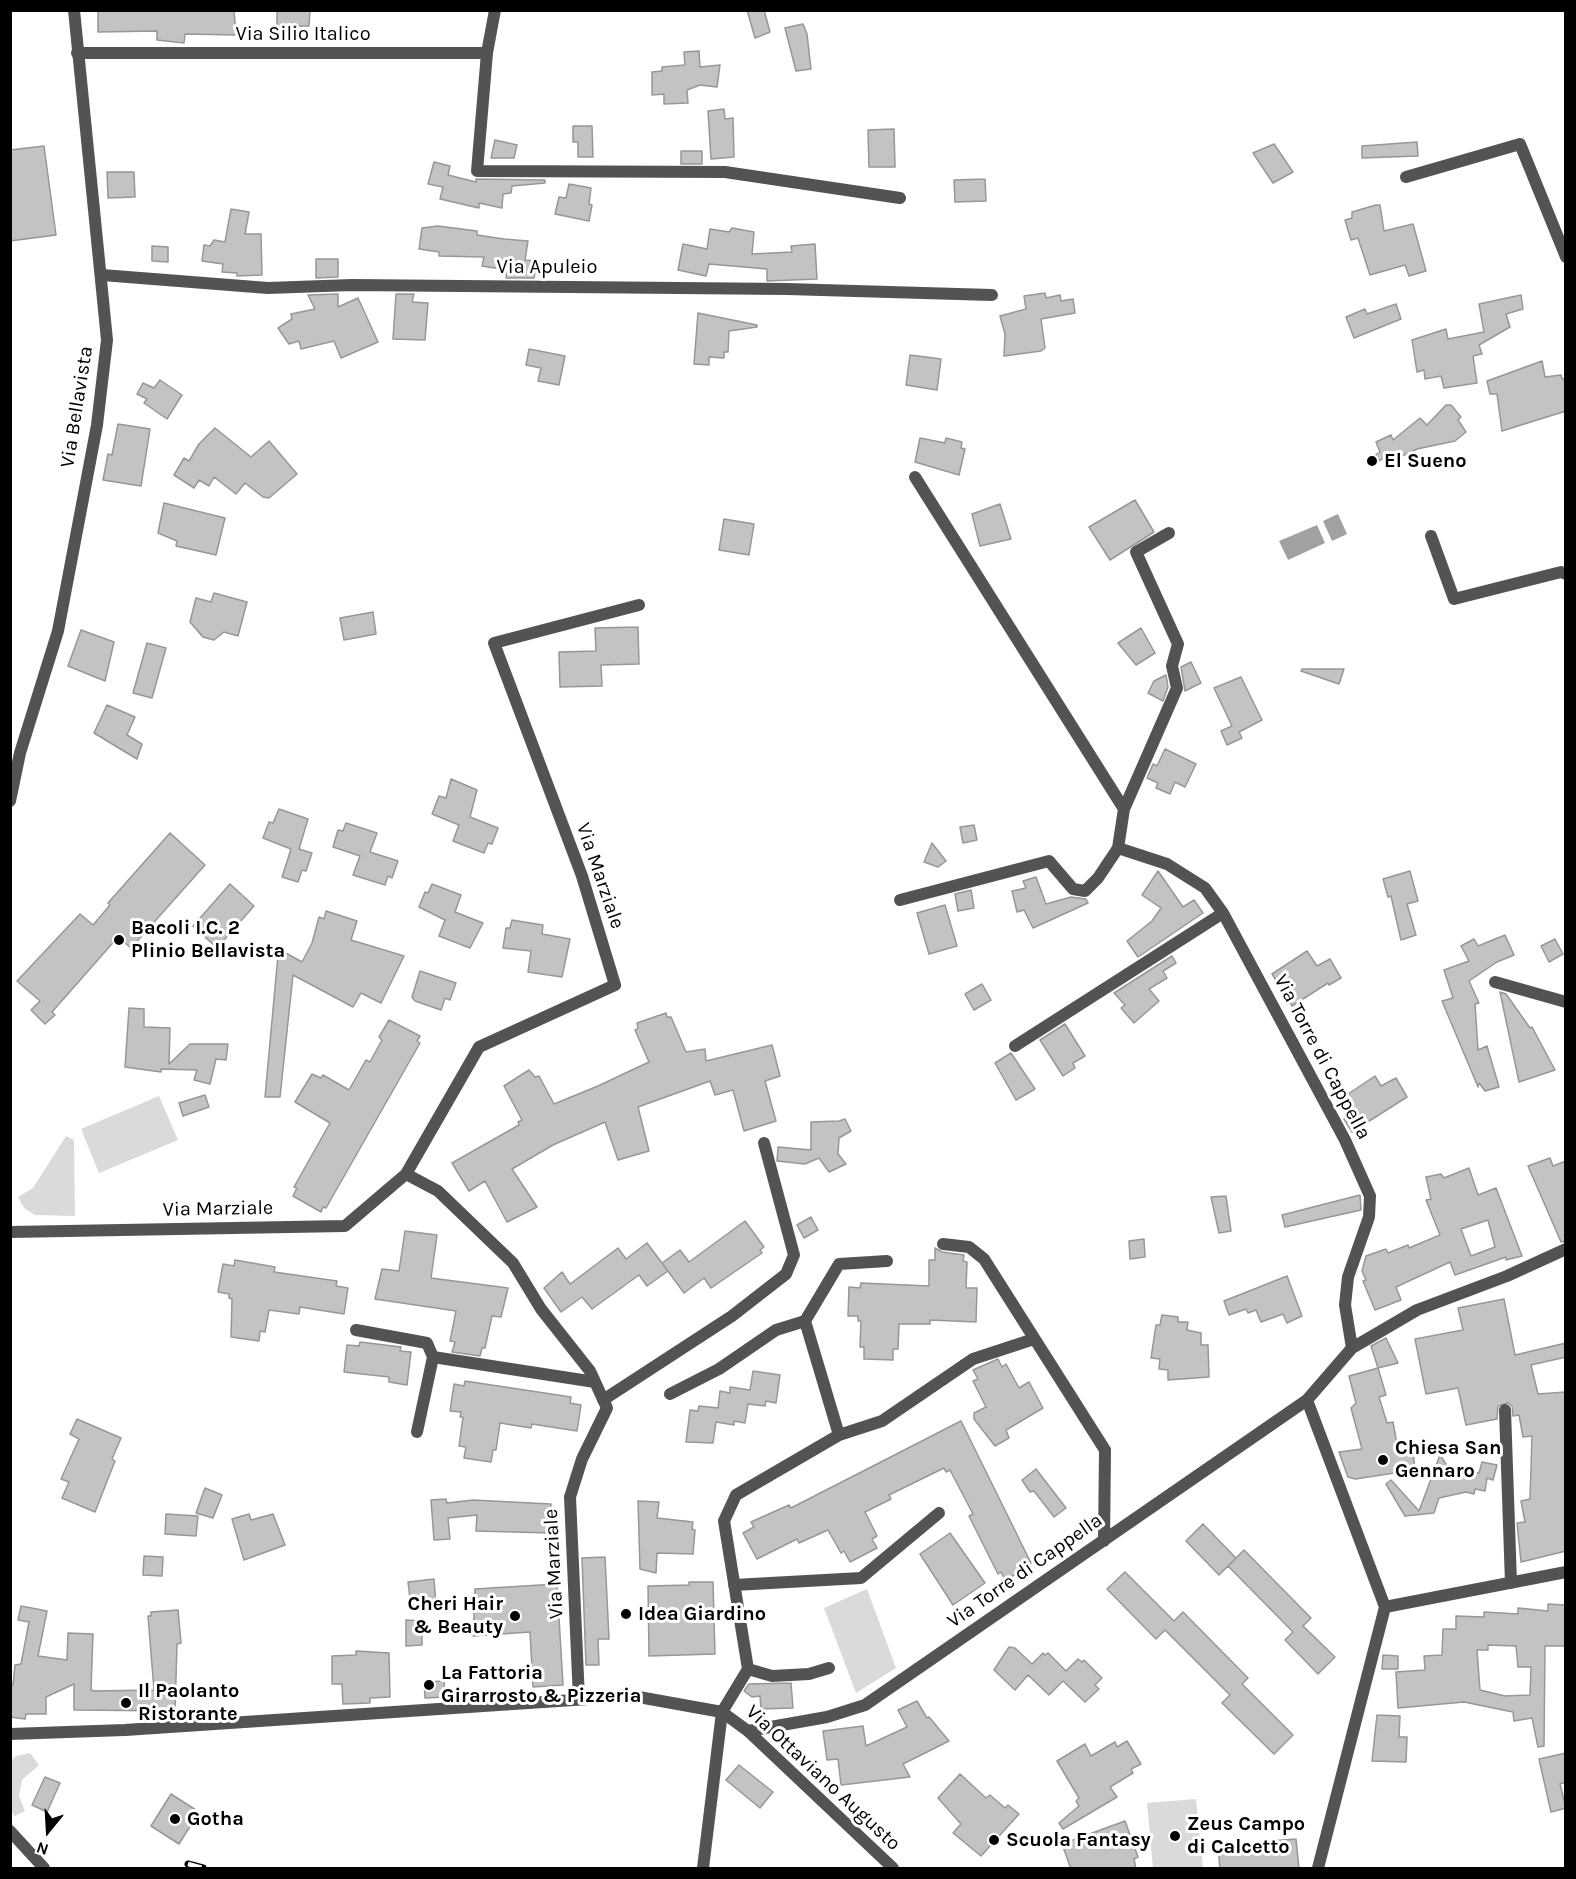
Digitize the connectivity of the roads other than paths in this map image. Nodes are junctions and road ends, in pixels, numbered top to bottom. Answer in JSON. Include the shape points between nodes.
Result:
{"nodes":[{"id":1,"x":74,"y":10,"type":"edge"},
{"id":2,"x":495,"y":10,"type":"edge"},
{"id":3,"x":77,"y":53,"type":"junction"},
{"id":4,"x":487,"y":53,"type":"junction"},
{"id":5,"x":1406,"y":177,"type":"dead end"},
{"id":6,"x":900,"y":198,"type":"dead end"},
{"id":7,"x":1566,"y":257,"type":"edge"},
{"id":8,"x":102,"y":275,"type":"junction"},
{"id":9,"x":992,"y":295,"type":"dead end"},
{"id":10,"x":915,"y":477,"type":"dead end"},
{"id":11,"x":1169,"y":533,"type":"dead end"},
{"id":12,"x":1431,"y":536,"type":"dead end"},
{"id":13,"x":1566,"y":574,"type":"edge"},
{"id":14,"x":639,"y":605,"type":"dead end"},
{"id":15,"x":10,"y":801,"type":"edge"},
{"id":16,"x":1124,"y":809,"type":"junction"},
{"id":17,"x":1118,"y":848,"type":"junction"},
{"id":18,"x":900,"y":900,"type":"dead end"},
{"id":19,"x":1223,"y":913,"type":"junction"},
{"id":20,"x":1494,"y":982,"type":"dead end"},
{"id":21,"x":1566,"y":1002,"type":"edge"},
{"id":22,"x":1015,"y":1046,"type":"dead end"},
{"id":23,"x":764,"y":1143,"type":"dead end"},
{"id":24,"x":406,"y":1174,"type":"junction"},
{"id":25,"x":10,"y":1232,"type":"edge"},
{"id":26,"x":943,"y":1244,"type":"dead end"},
{"id":27,"x":1566,"y":1249,"type":"edge"},
{"id":28,"x":886,"y":1261,"type":"dead end"},
{"id":29,"x":806,"y":1321,"type":"junction"},
{"id":30,"x":356,"y":1330,"type":"dead end"},
{"id":31,"x":1034,"y":1339,"type":"junction"},
{"id":32,"x":1352,"y":1348,"type":"junction"},
{"id":33,"x":433,"y":1357,"type":"junction"},
{"id":34,"x":595,"y":1382,"type":"junction"},
{"id":35,"x":670,"y":1394,"type":"dead end"},
{"id":36,"x":603,"y":1400,"type":"junction"},
{"id":37,"x":1307,"y":1400,"type":"junction"},
{"id":38,"x":1505,"y":1410,"type":"dead end"},
{"id":39,"x":417,"y":1432,"type":"dead end"},
{"id":40,"x":839,"y":1435,"type":"junction"},
{"id":41,"x":939,"y":1513,"type":"dead end"},
{"id":42,"x":1104,"y":1540,"type":"junction"},
{"id":43,"x":1566,"y":1572,"type":"edge"},
{"id":44,"x":1511,"y":1583,"type":"junction"},
{"id":45,"x":734,"y":1585,"type":"junction"},
{"id":46,"x":1385,"y":1607,"type":"junction"},
{"id":47,"x":828,"y":1668,"type":"dead end"},
{"id":48,"x":748,"y":1669,"type":"junction"},
{"id":49,"x":579,"y":1699,"type":"junction"},
{"id":50,"x":722,"y":1712,"type":"junction"},
{"id":51,"x":748,"y":1731,"type":"junction"},
{"id":52,"x":10,"y":1734,"type":"edge"},
{"id":53,"x":10,"y":1831,"type":"edge"},
{"id":54,"x":44,"y":1869,"type":"edge"},
{"id":55,"x":703,"y":1869,"type":"edge"},
{"id":56,"x":893,"y":1869,"type":"edge"},
{"id":57,"x":1318,"y":1869,"type":"edge"}],
"edges":[{"from":1,"to":3,"type":"street","name":"Via Bellavista"},
{"from":2,"to":4,"type":"street"},
{"from":3,"to":4,"type":"street","name":"Via Silio Italico"},
{"from":3,"to":8,"type":"street","name":"Via Bellavista"},
{"from":4,"to":6,"type":"street","via":[[477,171],[725,172]]},
{"from":5,"to":7,"type":"street","via":[[1520,144]]},
{"from":8,"to":9,"type":"street","name":"Via Apuleio","via":[[268,288],[764,288]]},
{"from":8,"to":15,"type":"street","name":"Via Bellavista","via":[[107,340],[97,425],[58,631],[20,753]]},
{"from":10,"to":16,"type":"street"},
{"from":11,"to":16,"type":"street","via":[[1136,552],[1178,644],[1172,666],[1177,688]]},
{"from":12,"to":13,"type":"street","via":[[1454,599],[1561,572]]},
{"from":14,"to":24,"type":"street","name":"Via Marziale","via":[[494,643],[582,876],[615,986],[479,1047]]},
{"from":16,"to":17,"type":"street"},
{"from":17,"to":18,"type":"street","via":[[1085,891],[1073,889],[1049,861]]},
{"from":17,"to":19,"type":"street","name":"Via Torre di Cappella","via":[[1167,864],[1205,888]]},
{"from":19,"to":22,"type":"street"},
{"from":19,"to":32,"type":"street","name":"Via Torre di Cappella","via":[[1345,1140],[1370,1196],[1369,1217],[1348,1277],[1345,1305]]},
{"from":20,"to":21,"type":"street"},
{"from":23,"to":36,"type":"street","via":[[794,1255],[786,1274],[732,1316]]},
{"from":24,"to":25,"type":"street","name":"Via Marziale","via":[[345,1226]]},
{"from":24,"to":34,"type":"street","via":[[438,1191],[513,1263],[541,1309]]},
{"from":26,"to":31,"type":"street","via":[[969,1247],[984,1259]]},
{"from":27,"to":32,"type":"street","name":"Via Torre di Cappella","via":[[1417,1310]]},
{"from":28,"to":29,"type":"street","via":[[839,1264]]},
{"from":29,"to":35,"type":"street","via":[[776,1330],[719,1369]]},
{"from":29,"to":40,"type":"street"},
{"from":30,"to":33,"type":"street","via":[[427,1343]]},
{"from":31,"to":40,"type":"street","via":[[973,1359],[882,1422]]},
{"from":31,"to":42,"type":"street","via":[[1105,1450]]},
{"from":32,"to":37,"type":"street","name":"Via Torre di Cappella"},
{"from":33,"to":34,"type":"street"},
{"from":33,"to":39,"type":"street"},
{"from":34,"to":36,"type":"street"},
{"from":36,"to":49,"type":"street","name":"Via Marziale","via":[[607,1408],[582,1459],[570,1497]]},
{"from":37,"to":42,"type":"street","name":"Via Torre di Cappella"},
{"from":37,"to":46,"type":"street"},
{"from":38,"to":44,"type":"street"},
{"from":40,"to":45,"type":"street","via":[[736,1495],[724,1521]]},
{"from":41,"to":45,"type":"street","via":[[861,1578]]},
{"from":42,"to":51,"type":"street","name":"Via Torre di Cappella","via":[[865,1705],[827,1718]]},
{"from":43,"to":44,"type":"street"},
{"from":44,"to":46,"type":"street"},
{"from":45,"to":48,"type":"street"},
{"from":46,"to":57,"type":"street"},
{"from":47,"to":48,"type":"street","via":[[809,1674],[772,1676]]},
{"from":48,"to":50,"type":"street"},
{"from":49,"to":50,"type":"street","name":"Via Ottaviano Augusto","via":[[633,1696]]},
{"from":49,"to":52,"type":"street","name":"Via Ottaviano Augusto","via":[[125,1730]]},
{"from":50,"to":51,"type":"street","name":"Via Ottaviano Augusto"},
{"from":50,"to":55,"type":"street"},
{"from":51,"to":56,"type":"street","name":"Via Ottaviano Augusto"},
{"from":53,"to":54,"type":"street"}]}
